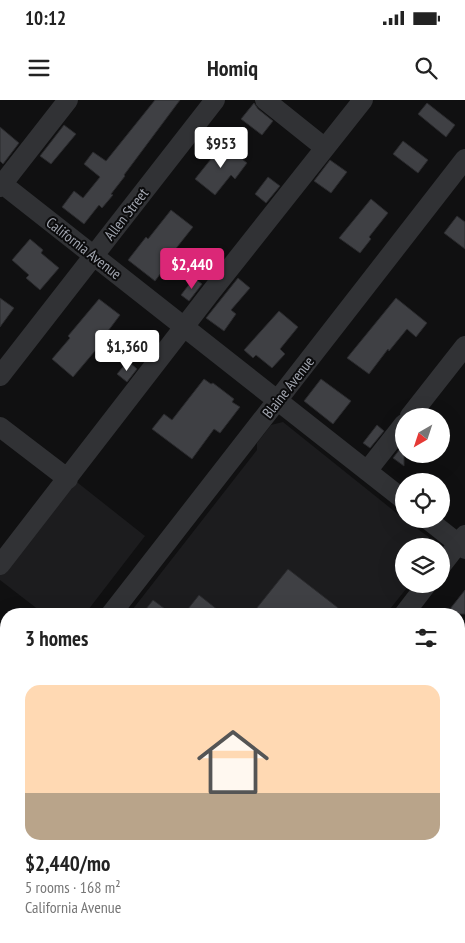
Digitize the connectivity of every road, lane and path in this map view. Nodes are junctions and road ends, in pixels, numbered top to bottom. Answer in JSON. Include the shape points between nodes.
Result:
{"nodes":[{"id":1,"x":68,"y":100,"type":"edge"},
{"id":2,"x":215,"y":100,"type":"edge"},
{"id":3,"x":265,"y":100,"type":"edge"},
{"id":4,"x":362,"y":100,"type":"edge"},
{"id":5,"x":325,"y":148,"type":"junction"},
{"id":6,"x":465,"y":160,"type":"edge"},
{"id":7,"x":1,"y":184,"type":"edge"},
{"id":8,"x":94,"y":256,"type":"junction"},
{"id":9,"x":184,"y":327,"type":"junction"},
{"id":10,"x":465,"y":346,"type":"edge"},
{"id":11,"x":0,"y":376,"type":"edge"},
{"id":12,"x":278,"y":400,"type":"junction"},
{"id":13,"x":416,"y":408,"type":"edge"},
{"id":14,"x":0,"y":427,"type":"edge"},
{"id":15,"x":395,"y":435,"type":"edge"},
{"id":16,"x":367,"y":471,"type":"junction"},
{"id":17,"x":68,"y":479,"type":"junction"},
{"id":18,"x":395,"y":493,"type":"edge"},
{"id":19,"x":441,"y":528,"type":"edge"},
{"id":20,"x":463,"y":542,"type":"edge"},
{"id":21,"x":450,"y":556,"type":"edge"},
{"id":22,"x":0,"y":566,"type":"edge"},
{"id":23,"x":420,"y":593,"type":"edge"},
{"id":24,"x":116,"y":608,"type":"edge"},
{"id":25,"x":409,"y":608,"type":"edge"}],
"edges":[{"from":1,"to":7,"type":"street"},
{"from":2,"to":8,"type":"street","name":"Allen Street"},
{"from":3,"to":5,"type":"street"},
{"from":4,"to":5,"type":"street"},
{"from":5,"to":9,"type":"street"},
{"from":6,"to":12,"type":"street","name":"Blaine Avenue"},
{"from":7,"to":8,"type":"street","name":"California Avenue"},
{"from":8,"to":9,"type":"street","name":"California Avenue"},
{"from":8,"to":11,"type":"street","name":"Allen Street"},
{"from":9,"to":12,"type":"street","name":"California Avenue"},
{"from":9,"to":17,"type":"street"},
{"from":10,"to":13,"type":"street"},
{"from":12,"to":16,"type":"street","name":"California Avenue"},
{"from":12,"to":24,"type":"street","name":"Blaine Avenue"},
{"from":14,"to":17,"type":"street"},
{"from":15,"to":16,"type":"street"},
{"from":16,"to":18,"type":"street","name":"California Avenue"},
{"from":17,"to":22,"type":"street"},
{"from":19,"to":20,"type":"street"},
{"from":20,"to":21,"type":"street"},
{"from":23,"to":25,"type":"street"}]}
